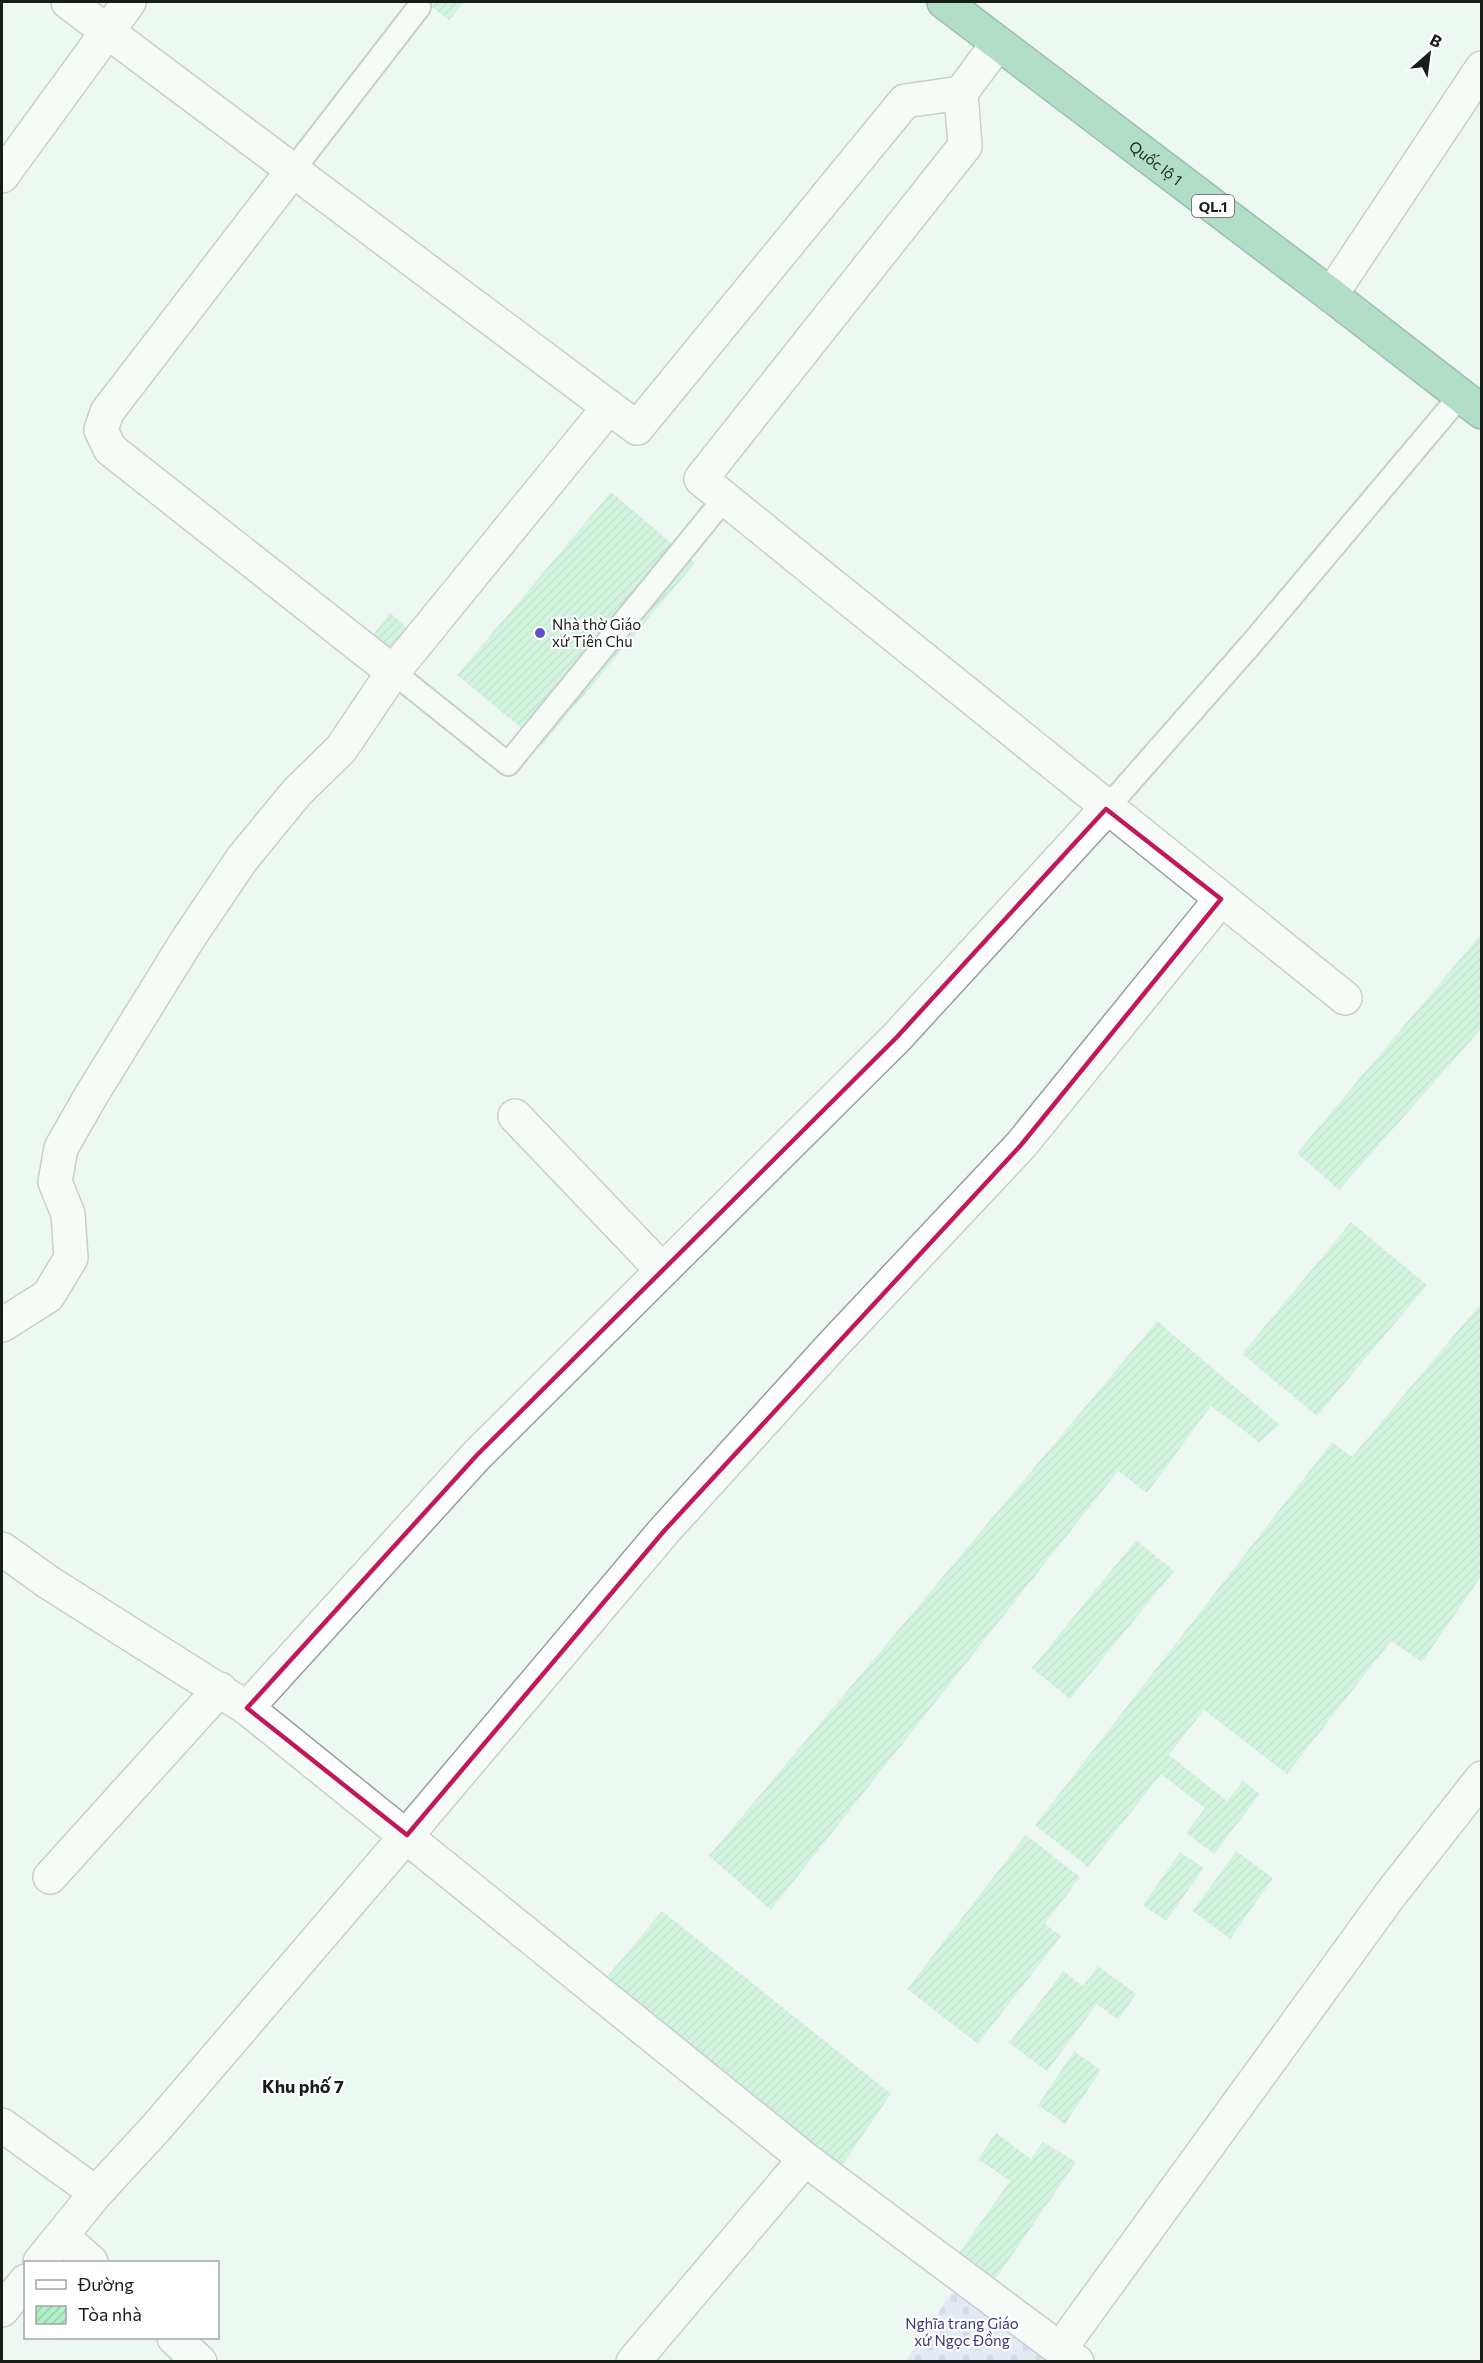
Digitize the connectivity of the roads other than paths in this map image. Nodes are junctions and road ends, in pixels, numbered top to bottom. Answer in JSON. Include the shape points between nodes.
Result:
{"nodes":[{"id":1,"x":68,"y":2,"type":"edge"},
{"id":2,"x":129,"y":2,"type":"edge"},
{"id":3,"x":944,"y":2,"type":"edge"},
{"id":4,"x":419,"y":7,"type":"dead end"},
{"id":5,"x":106,"y":30,"type":"junction"},
{"id":6,"x":998,"y":44,"type":"junction"},
{"id":7,"x":1482,"y":68,"type":"edge"},
{"id":8,"x":961,"y":93,"type":"junction"},
{"id":9,"x":293,"y":170,"type":"junction"},
{"id":10,"x":2,"y":176,"type":"edge"},
{"id":11,"x":1331,"y":295,"type":"junction"},
{"id":12,"x":1471,"y":404,"type":"edge"},
{"id":13,"x":609,"y":407,"type":"junction"},
{"id":14,"x":724,"y":498,"type":"junction"},
{"id":15,"x":393,"y":672,"type":"junction"},
{"id":16,"x":1106,"y":809,"type":"junction"},
{"id":17,"x":1221,"y":899,"type":"junction"},
{"id":18,"x":1345,"y":999,"type":"dead end"},
{"id":19,"x":515,"y":1116,"type":"dead end"},
{"id":20,"x":662,"y":1270,"type":"junction"},
{"id":21,"x":2,"y":1325,"type":"edge"},
{"id":22,"x":2,"y":1549,"type":"edge"},
{"id":23,"x":220,"y":1689,"type":"junction"},
{"id":24,"x":247,"y":1708,"type":"junction"},
{"id":25,"x":1482,"y":1778,"type":"edge"},
{"id":26,"x":407,"y":1835,"type":"junction"},
{"id":27,"x":50,"y":1878,"type":"dead end"},
{"id":28,"x":2,"y":2125,"type":"edge"},
{"id":29,"x":805,"y":2159,"type":"junction"},
{"id":30,"x":96,"y":2193,"type":"junction"},
{"id":31,"x":62,"y":2236,"type":"junction"},
{"id":32,"x":41,"y":2261,"type":"edge"},
{"id":33,"x":90,"y":2261,"type":"edge"},
{"id":34,"x":24,"y":2283,"type":"edge"},
{"id":35,"x":2,"y":2310,"type":"edge"},
{"id":36,"x":176,"y":2339,"type":"edge"},
{"id":37,"x":1069,"y":2355,"type":"edge"},
{"id":38,"x":200,"y":2361,"type":"edge"},
{"id":39,"x":633,"y":2361,"type":"edge"}],
"edges":[{"from":1,"to":5,"type":"street"},
{"from":2,"to":5,"type":"street"},
{"from":3,"to":6,"type":"highway","name":"Quốc lộ 1","number":"QL.1"},
{"from":4,"to":9,"type":"lane"},
{"from":5,"to":9,"type":"street"},
{"from":5,"to":10,"type":"street"},
{"from":6,"to":8,"type":"street"},
{"from":6,"to":11,"type":"highway","name":"Quốc lộ 1","number":"QL.1"},
{"from":7,"to":11,"type":"street"},
{"from":8,"to":13,"type":"street","via":[[905,101],[638,428]]},
{"from":8,"to":14,"type":"street","via":[[965,146],[701,479]]},
{"from":9,"to":13,"type":"street"},
{"from":9,"to":15,"type":"street","via":[[107,412],[101,430],[110,449]]},
{"from":11,"to":12,"type":"highway","name":"Quốc lộ 1","number":"QL.1"},
{"from":12,"to":16,"type":"lane"},
{"from":13,"to":15,"type":"street"},
{"from":14,"to":15,"type":"lane","via":[[508,764]]},
{"from":14,"to":16,"type":"street"},
{"from":15,"to":21,"type":"street","via":[[341,748],[297,792],[242,859],[125,1039],[61,1148],[55,1182],[68,1214],[71,1258],[48,1296]]},
{"from":16,"to":17,"type":"street"},
{"from":16,"to":20,"type":"street","via":[[897,1037]]},
{"from":17,"to":18,"type":"street"},
{"from":17,"to":26,"type":"street","via":[[1021,1145],[664,1531]]},
{"from":19,"to":20,"type":"street"},
{"from":20,"to":24,"type":"street","via":[[477,1455]]},
{"from":22,"to":23,"type":"street"},
{"from":23,"to":24,"type":"street"},
{"from":23,"to":27,"type":"street"},
{"from":24,"to":26,"type":"street"},
{"from":25,"to":37,"type":"street","via":[[1390,1895]]},
{"from":26,"to":29,"type":"street"},
{"from":26,"to":30,"type":"street"},
{"from":28,"to":30,"type":"street"},
{"from":29,"to":37,"type":"street"},
{"from":29,"to":39,"type":"street"},
{"from":30,"to":31,"type":"street"},
{"from":31,"to":32,"type":"street"},
{"from":31,"to":33,"type":"street"},
{"from":34,"to":35,"type":"street"},
{"from":36,"to":38,"type":"street"}]}
